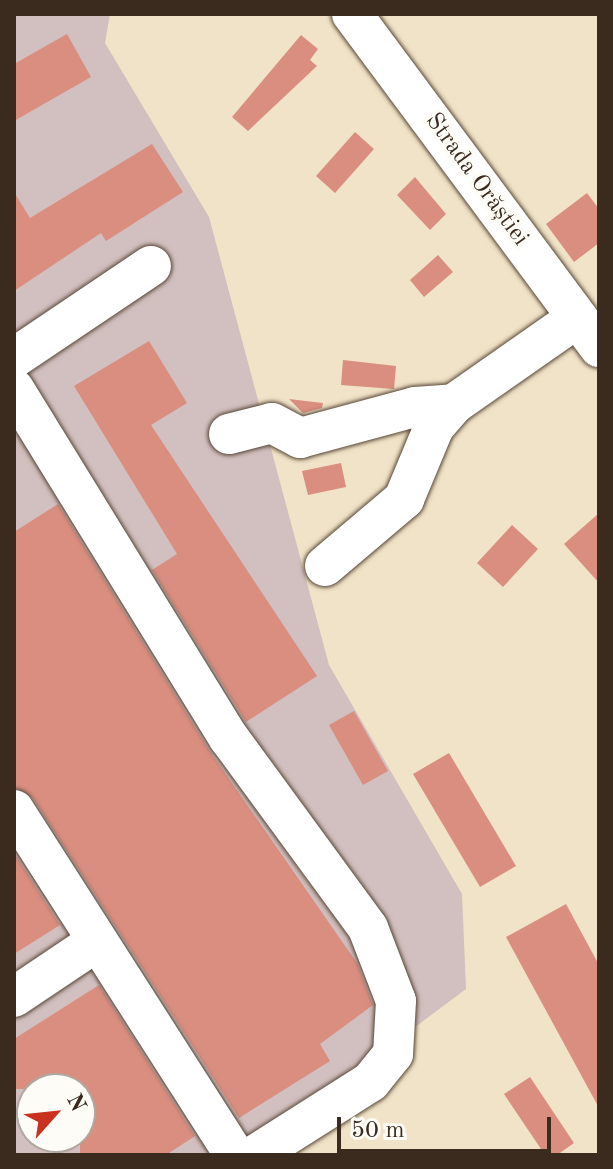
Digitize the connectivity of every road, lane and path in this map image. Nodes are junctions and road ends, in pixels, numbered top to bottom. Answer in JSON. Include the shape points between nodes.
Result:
{"nodes":[{"id":1,"x":352,"y":14,"type":"edge"},
{"id":2,"x":151,"y":266,"type":"dead end"},
{"id":3,"x":588,"y":333,"type":"edge"},
{"id":4,"x":14,"y":358,"type":"edge"},
{"id":5,"x":14,"y":389,"type":"edge"},
{"id":6,"x":454,"y":404,"type":"junction"},
{"id":7,"x":229,"y":434,"type":"dead end"},
{"id":8,"x":325,"y":566,"type":"dead end"},
{"id":9,"x":14,"y":810,"type":"edge"},
{"id":10,"x":96,"y":942,"type":"junction"},
{"id":11,"x":14,"y":997,"type":"edge"},
{"id":12,"x":235,"y":1155,"type":"edge"},
{"id":13,"x":255,"y":1155,"type":"edge"}],
"edges":[{"from":1,"to":3,"type":"street","name":"Strada Orăștiei"},
{"from":2,"to":4,"type":"street"},
{"from":3,"to":6,"type":"street"},
{"from":5,"to":13,"type":"street","via":[[229,738],[368,928],[396,1001],[393,1054],[370,1082]]},
{"from":6,"to":7,"type":"street","via":[[415,407],[300,438],[272,423]]},
{"from":6,"to":8,"type":"street","via":[[434,427],[404,499]]},
{"from":9,"to":10,"type":"street"},
{"from":10,"to":11,"type":"street"},
{"from":10,"to":12,"type":"street"}]}
